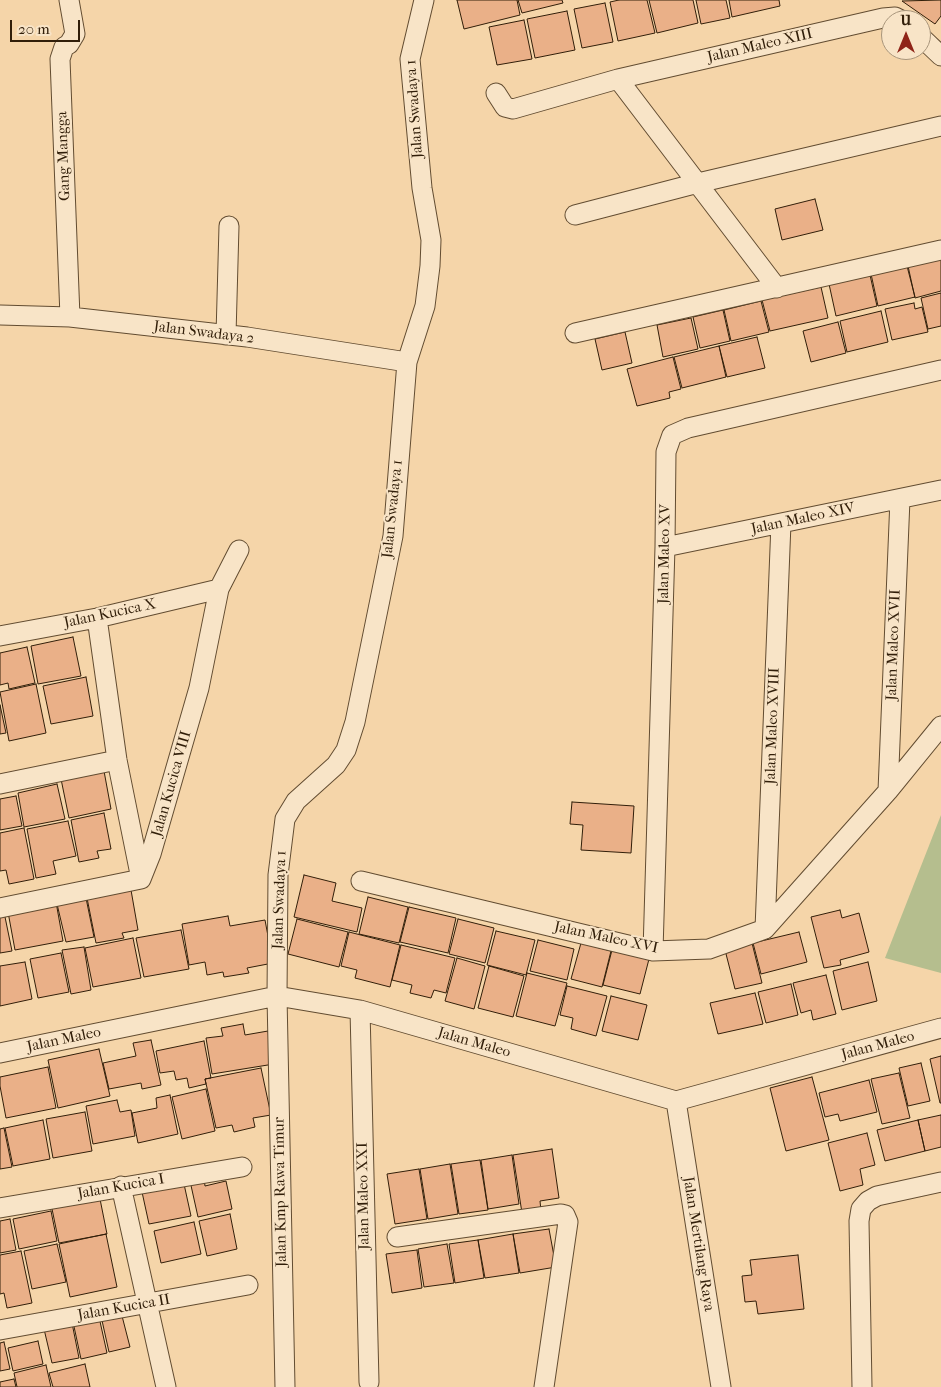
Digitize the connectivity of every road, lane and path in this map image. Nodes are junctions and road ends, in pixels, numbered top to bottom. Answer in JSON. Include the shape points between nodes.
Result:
{"nodes":[{"id":1,"x":69,"y":0,"type":"edge"},
{"id":2,"x":424,"y":0,"type":"edge"},
{"id":3,"x":881,"y":18,"type":"edge"},
{"id":4,"x":931,"y":46,"type":"edge"},
{"id":5,"x":941,"y":56,"type":"edge"},
{"id":6,"x":618,"y":79,"type":"junction"},
{"id":7,"x":496,"y":93,"type":"dead end"},
{"id":8,"x":941,"y":126,"type":"edge"},
{"id":9,"x":698,"y":183,"type":"junction"},
{"id":10,"x":575,"y":215,"type":"dead end"},
{"id":11,"x":229,"y":226,"type":"dead end"},
{"id":12,"x":941,"y":250,"type":"edge"},
{"id":13,"x":777,"y":288,"type":"junction"},
{"id":14,"x":0,"y":315,"type":"edge"},
{"id":15,"x":70,"y":317,"type":"junction"},
{"id":16,"x":575,"y":333,"type":"dead end"},
{"id":17,"x":226,"y":335,"type":"junction"},
{"id":18,"x":407,"y":362,"type":"junction"},
{"id":19,"x":941,"y":370,"type":"edge"},
{"id":20,"x":941,"y":490,"type":"edge"},
{"id":21,"x":900,"y":498,"type":"junction"},
{"id":22,"x":782,"y":523,"type":"junction"},
{"id":23,"x":665,"y":547,"type":"junction"},
{"id":24,"x":239,"y":550,"type":"dead end"},
{"id":25,"x":219,"y":589,"type":"junction"},
{"id":26,"x":97,"y":618,"type":"junction"},
{"id":27,"x":0,"y":636,"type":"edge"},
{"id":28,"x":941,"y":726,"type":"edge"},
{"id":29,"x":118,"y":760,"type":"junction"},
{"id":30,"x":0,"y":784,"type":"edge"},
{"id":31,"x":888,"y":791,"type":"junction"},
{"id":32,"x":141,"y":879,"type":"junction"},
{"id":33,"x":361,"y":881,"type":"dead end"},
{"id":34,"x":0,"y":908,"type":"edge"},
{"id":35,"x":765,"y":929,"type":"junction"},
{"id":36,"x":653,"y":951,"type":"junction"},
{"id":37,"x":277,"y":996,"type":"junction"},
{"id":38,"x":360,"y":1010,"type":"junction"},
{"id":39,"x":941,"y":1028,"type":"edge"},
{"id":40,"x":0,"y":1053,"type":"edge"},
{"id":41,"x":676,"y":1101,"type":"junction"},
{"id":42,"x":242,"y":1167,"type":"dead end"},
{"id":43,"x":941,"y":1182,"type":"edge"},
{"id":44,"x":121,"y":1186,"type":"junction"},
{"id":45,"x":0,"y":1208,"type":"edge"},
{"id":46,"x":397,"y":1237,"type":"dead end"},
{"id":47,"x":248,"y":1285,"type":"dead end"},
{"id":48,"x":148,"y":1304,"type":"junction"},
{"id":49,"x":0,"y":1330,"type":"edge"},
{"id":50,"x":368,"y":1382,"type":"dead end"},
{"id":51,"x":166,"y":1387,"type":"edge"},
{"id":52,"x":285,"y":1387,"type":"edge"},
{"id":53,"x":544,"y":1387,"type":"edge"},
{"id":54,"x":721,"y":1387,"type":"edge"},
{"id":55,"x":862,"y":1387,"type":"edge"}],
"edges":[{"from":1,"to":15,"type":"street","name":"Gang Mangga","via":[[75,34],[64,47],[60,59]]},
{"from":2,"to":18,"type":"street","name":"Jalan Swadaya 1","via":[[410,59],[422,188],[431,240],[430,266],[426,306]]},
{"from":3,"to":6,"type":"street","name":"Jalan Maleo XIII"},
{"from":4,"to":5,"type":"street"},
{"from":6,"to":7,"type":"street","name":"Jalan Maleo XIII","via":[[513,109],[505,107]]},
{"from":6,"to":9,"type":"street"},
{"from":8,"to":9,"type":"street"},
{"from":9,"to":10,"type":"street"},
{"from":9,"to":13,"type":"street"},
{"from":11,"to":17,"type":"street"},
{"from":12,"to":13,"type":"street"},
{"from":13,"to":16,"type":"street"},
{"from":14,"to":15,"type":"street","name":"Jalan Swadaya 2"},
{"from":15,"to":17,"type":"street","name":"Jalan Swadaya 2"},
{"from":17,"to":18,"type":"street","name":"Jalan Swadaya 2"},
{"from":18,"to":37,"type":"street","name":"Jalan Swadaya 1","via":[[393,536],[356,722],[346,750],[336,765],[296,801],[285,819],[278,875]]},
{"from":19,"to":23,"type":"street","name":"Jalan Maleo XV","via":[[688,428],[672,435],[666,452]]},
{"from":20,"to":21,"type":"street","name":"Jalan Maleo XIV"},
{"from":21,"to":22,"type":"street","name":"Jalan Maleo XIV"},
{"from":21,"to":31,"type":"street","name":"Jalan Maleo XVII"},
{"from":22,"to":23,"type":"street","name":"Jalan Maleo XIV"},
{"from":22,"to":35,"type":"street","name":"Jalan Maleo XVIII"},
{"from":23,"to":36,"type":"street","name":"Jalan Maleo XV"},
{"from":24,"to":25,"type":"street","name":"Jalan Kucica VIII"},
{"from":25,"to":26,"type":"street","name":"Jalan Kucica X"},
{"from":25,"to":32,"type":"street","name":"Jalan Kucica VIII","via":[[199,688]]},
{"from":26,"to":27,"type":"street","name":"Jalan Kucica X"},
{"from":26,"to":29,"type":"street"},
{"from":28,"to":31,"type":"street","name":"Jalan Maleo XVI"},
{"from":29,"to":30,"type":"street"},
{"from":29,"to":32,"type":"street"},
{"from":31,"to":35,"type":"street","name":"Jalan Maleo XVI"},
{"from":32,"to":34,"type":"street"},
{"from":33,"to":36,"type":"street","name":"Jalan Maleo XVI"},
{"from":35,"to":36,"type":"street","name":"Jalan Maleo XVI","via":[[709,949]]},
{"from":37,"to":38,"type":"street","name":"Jalan Maleo"},
{"from":37,"to":40,"type":"street","name":"Jalan Maleo"},
{"from":37,"to":52,"type":"street","name":"Jalan Kmp Rawa Timur"},
{"from":38,"to":41,"type":"street","name":"Jalan Maleo"},
{"from":38,"to":50,"type":"street","name":"Jalan Maleo XXI"},
{"from":39,"to":41,"type":"street","name":"Jalan Maleo"},
{"from":41,"to":54,"type":"street","name":"Jalan Mertilang Raya"},
{"from":42,"to":44,"type":"street","name":"Jalan Kucica I"},
{"from":43,"to":55,"type":"street","via":[[877,1196],[868,1200],[861,1209]]},
{"from":44,"to":45,"type":"street","name":"Jalan Kucica I"},
{"from":44,"to":48,"type":"street"},
{"from":46,"to":53,"type":"street","via":[[565,1215],[568,1222]]},
{"from":47,"to":48,"type":"street","name":"Jalan Kucica II"},
{"from":48,"to":49,"type":"street","name":"Jalan Kucica II"},
{"from":48,"to":51,"type":"street"}]}
